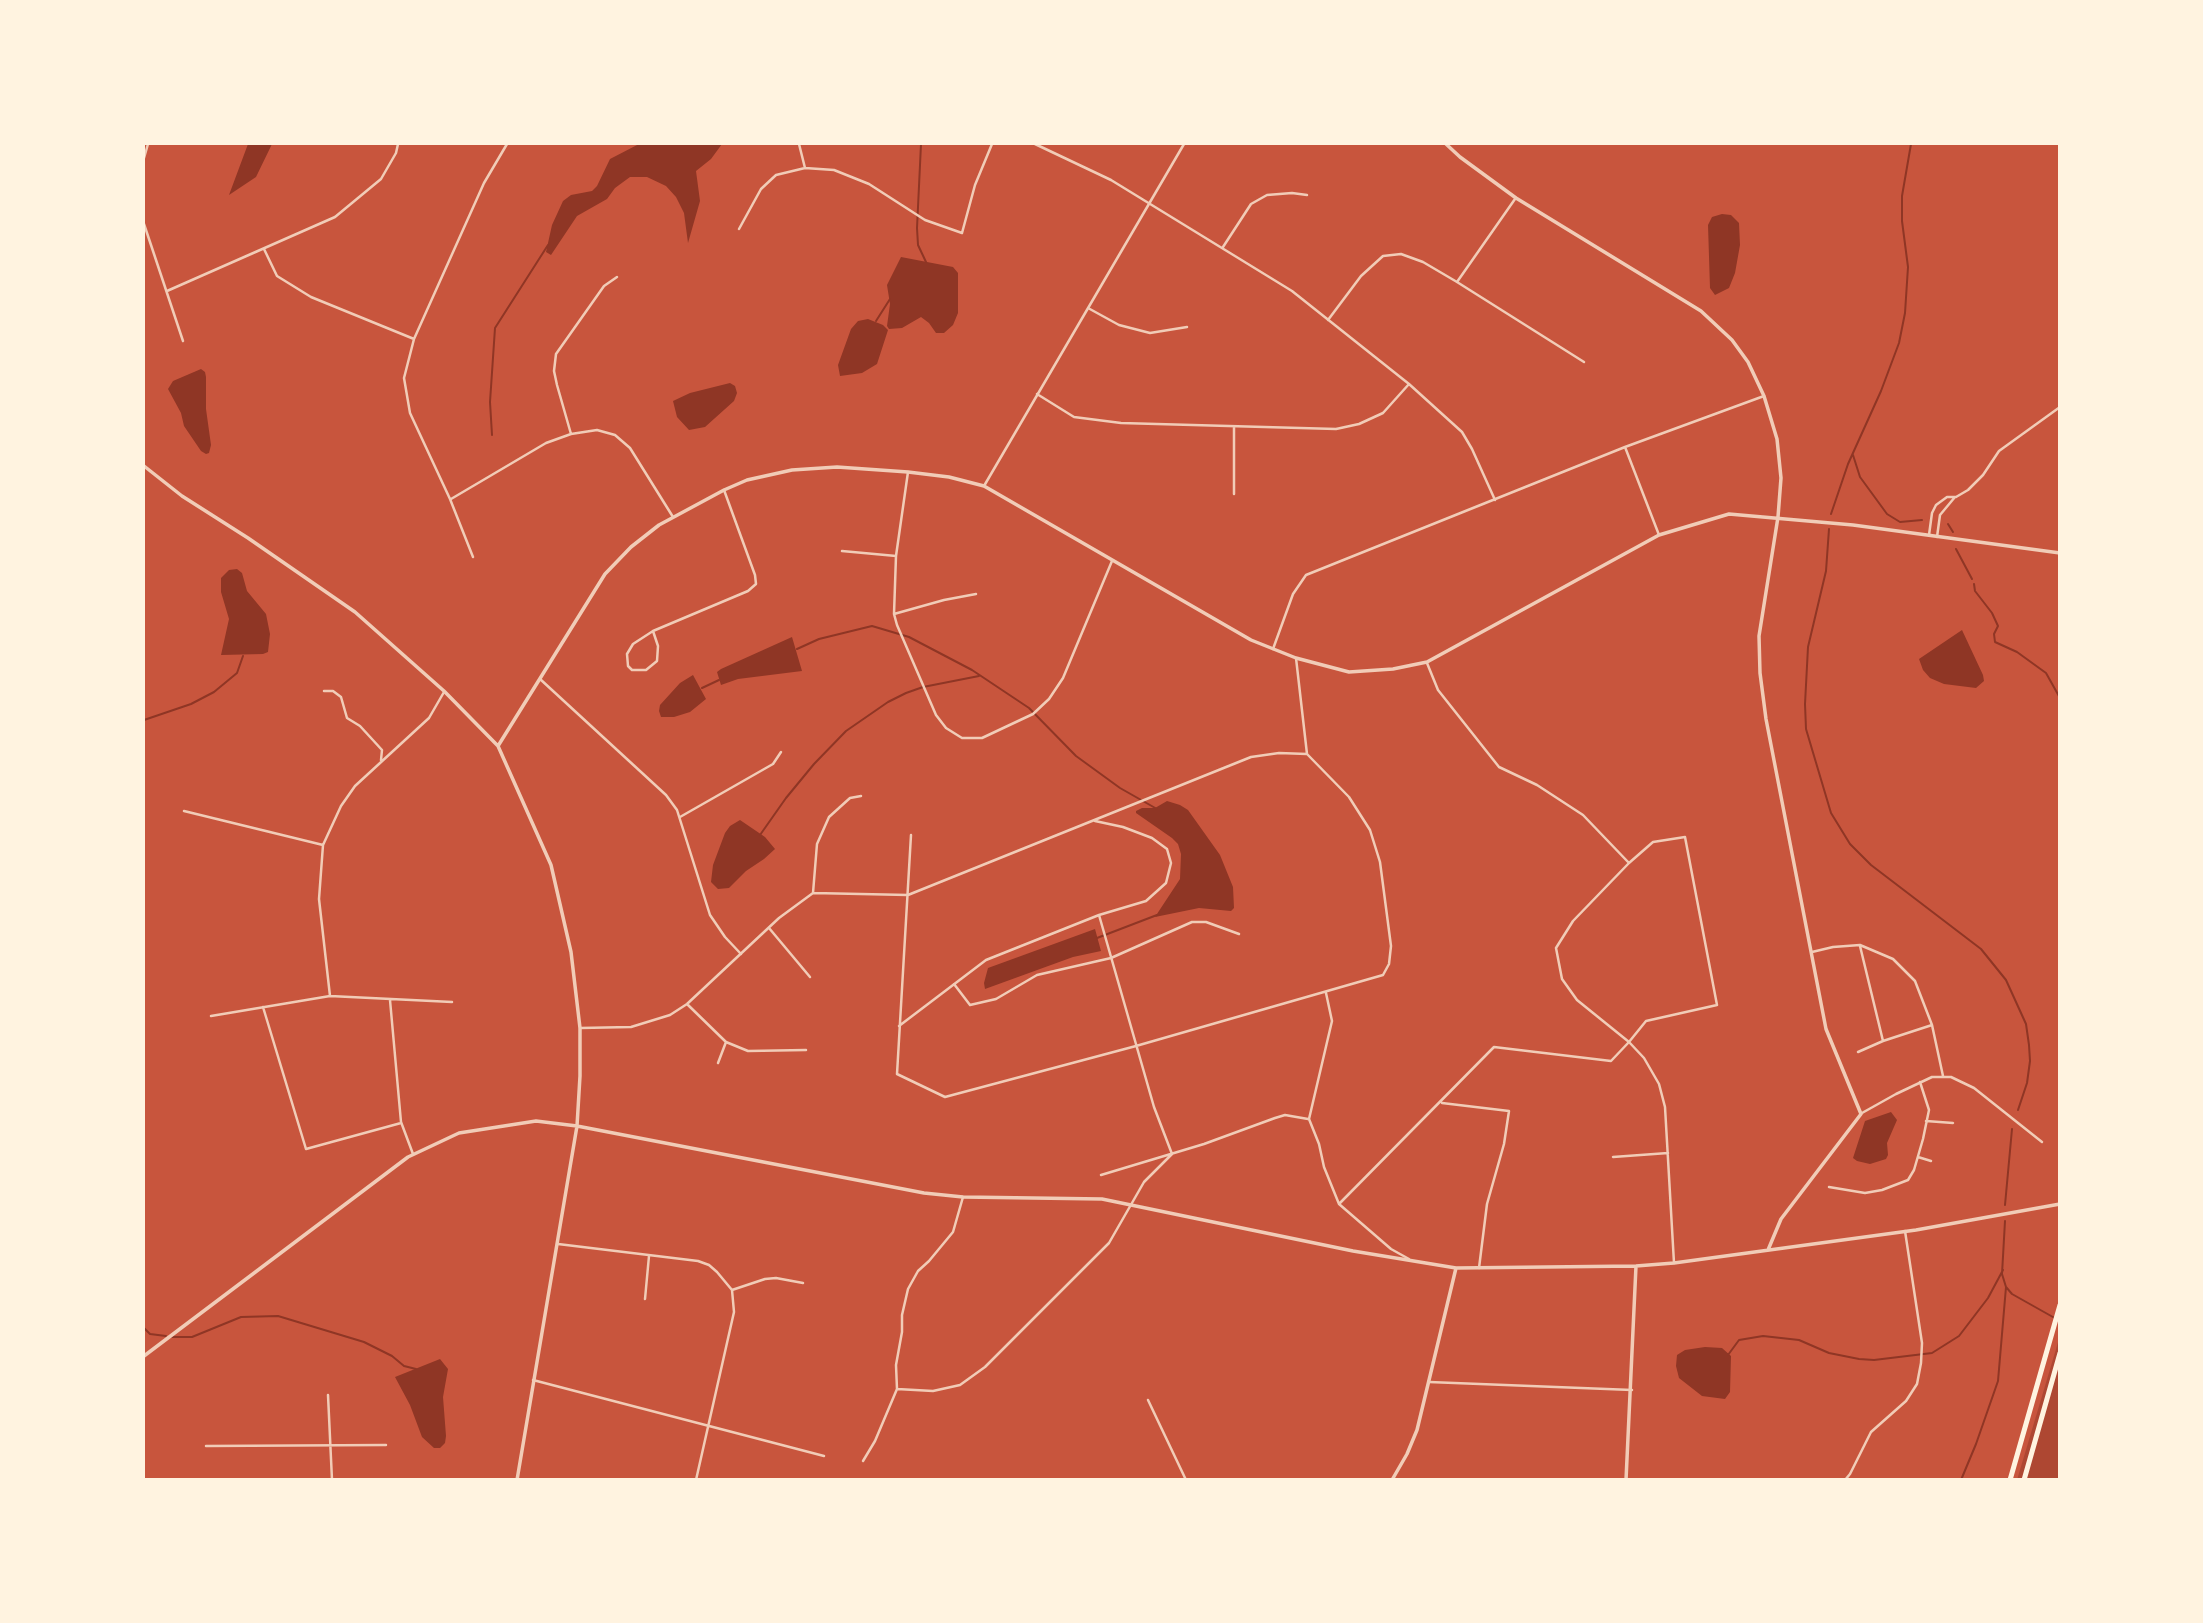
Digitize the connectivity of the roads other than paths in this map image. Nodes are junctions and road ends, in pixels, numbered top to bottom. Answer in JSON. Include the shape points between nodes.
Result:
{"nodes":[{"id":1,"x":148,"y":144,"type":"edge"},
{"id":2,"x":398,"y":144,"type":"edge"},
{"id":3,"x":507,"y":144,"type":"edge"},
{"id":4,"x":799,"y":144,"type":"edge"},
{"id":5,"x":992,"y":144,"type":"edge"},
{"id":6,"x":1035,"y":144,"type":"edge"},
{"id":7,"x":1184,"y":144,"type":"edge"},
{"id":8,"x":1446,"y":144,"type":"edge"},
{"id":9,"x":144,"y":158,"type":"edge"},
{"id":10,"x":805,"y":168,"type":"junction"},
{"id":11,"x":1307,"y":195,"type":"dead end"},
{"id":12,"x":1516,"y":198,"type":"junction"},
{"id":13,"x":1150,"y":203,"type":"junction"},
{"id":14,"x":144,"y":224,"type":"edge"},
{"id":15,"x":739,"y":229,"type":"dead end"},
{"id":16,"x":1223,"y":247,"type":"junction"},
{"id":17,"x":264,"y":249,"type":"junction"},
{"id":18,"x":617,"y":277,"type":"dead end"},
{"id":19,"x":1457,"y":282,"type":"junction"},
{"id":20,"x":167,"y":291,"type":"junction"},
{"id":21,"x":1087,"y":307,"type":"junction"},
{"id":22,"x":1328,"y":320,"type":"junction"},
{"id":23,"x":1187,"y":327,"type":"dead end"},
{"id":24,"x":414,"y":339,"type":"junction"},
{"id":25,"x":183,"y":341,"type":"dead end"},
{"id":26,"x":1584,"y":362,"type":"dead end"},
{"id":27,"x":1409,"y":384,"type":"junction"},
{"id":28,"x":1037,"y":394,"type":"junction"},
{"id":29,"x":1764,"y":396,"type":"junction"},
{"id":30,"x":2060,"y":407,"type":"edge"},
{"id":31,"x":1234,"y":427,"type":"junction"},
{"id":32,"x":571,"y":434,"type":"junction"},
{"id":33,"x":1625,"y":447,"type":"junction"},
{"id":34,"x":144,"y":466,"type":"edge"},
{"id":35,"x":908,"y":472,"type":"junction"},
{"id":36,"x":984,"y":486,"type":"junction"},
{"id":37,"x":724,"y":489,"type":"junction"},
{"id":38,"x":1234,"y":494,"type":"dead end"},
{"id":39,"x":1956,"y":497,"type":"junction"},
{"id":40,"x":450,"y":499,"type":"junction"},
{"id":41,"x":1495,"y":500,"type":"junction"},
{"id":42,"x":673,"y":517,"type":"junction"},
{"id":43,"x":1778,"y":517,"type":"junction"},
{"id":44,"x":1659,"y":535,"type":"junction"},
{"id":45,"x":1929,"y":535,"type":"junction"},
{"id":46,"x":1937,"y":537,"type":"junction"},
{"id":47,"x":842,"y":551,"type":"dead end"},
{"id":48,"x":2060,"y":554,"type":"edge"},
{"id":49,"x":896,"y":556,"type":"junction"},
{"id":50,"x":472,"y":557,"type":"dead end"},
{"id":51,"x":1112,"y":561,"type":"junction"},
{"id":52,"x":975,"y":594,"type":"dead end"},
{"id":53,"x":894,"y":614,"type":"junction"},
{"id":54,"x":653,"y":631,"type":"junction"},
{"id":55,"x":1273,"y":649,"type":"junction"},
{"id":56,"x":1296,"y":658,"type":"junction"},
{"id":57,"x":1427,"y":662,"type":"junction"},
{"id":58,"x":539,"y":678,"type":"junction"},
{"id":59,"x":324,"y":691,"type":"dead end"},
{"id":60,"x":444,"y":691,"type":"junction"},
{"id":61,"x":498,"y":746,"type":"junction"},
{"id":62,"x":780,"y":752,"type":"dead end"},
{"id":63,"x":1307,"y":754,"type":"junction"},
{"id":64,"x":381,"y":760,"type":"junction"},
{"id":65,"x":861,"y":796,"type":"dead end"},
{"id":66,"x":184,"y":810,"type":"dead end"},
{"id":67,"x":680,"y":817,"type":"junction"},
{"id":68,"x":1093,"y":821,"type":"junction"},
{"id":69,"x":911,"y":835,"type":"dead end"},
{"id":70,"x":323,"y":845,"type":"junction"},
{"id":71,"x":1629,"y":863,"type":"junction"},
{"id":72,"x":813,"y":892,"type":"junction"},
{"id":73,"x":908,"y":895,"type":"junction"},
{"id":74,"x":1099,"y":915,"type":"junction"},
{"id":75,"x":769,"y":928,"type":"junction"},
{"id":76,"x":1239,"y":934,"type":"dead end"},
{"id":77,"x":1860,"y":945,"type":"junction"},
{"id":78,"x":1812,"y":952,"type":"junction"},
{"id":79,"x":741,"y":954,"type":"junction"},
{"id":80,"x":1111,"y":958,"type":"junction"},
{"id":81,"x":810,"y":977,"type":"dead end"},
{"id":82,"x":954,"y":984,"type":"junction"},
{"id":83,"x":1326,"y":993,"type":"junction"},
{"id":84,"x":330,"y":996,"type":"junction"},
{"id":85,"x":390,"y":1000,"type":"junction"},
{"id":86,"x":452,"y":1002,"type":"dead end"},
{"id":87,"x":687,"y":1004,"type":"junction"},
{"id":88,"x":263,"y":1007,"type":"junction"},
{"id":89,"x":211,"y":1016,"type":"dead end"},
{"id":90,"x":1932,"y":1025,"type":"junction"},
{"id":91,"x":899,"y":1026,"type":"junction"},
{"id":92,"x":580,"y":1028,"type":"junction"},
{"id":93,"x":1883,"y":1041,"type":"junction"},
{"id":94,"x":726,"y":1042,"type":"junction"},
{"id":95,"x":1629,"y":1042,"type":"junction"},
{"id":96,"x":1136,"y":1046,"type":"junction"},
{"id":97,"x":806,"y":1050,"type":"dead end"},
{"id":98,"x":1858,"y":1052,"type":"dead end"},
{"id":99,"x":718,"y":1063,"type":"dead end"},
{"id":100,"x":1943,"y":1076,"type":"junction"},
{"id":101,"x":1920,"y":1082,"type":"junction"},
{"id":102,"x":1440,"y":1103,"type":"junction"},
{"id":103,"x":1861,"y":1114,"type":"junction"},
{"id":104,"x":1309,"y":1119,"type":"junction"},
{"id":105,"x":1926,"y":1121,"type":"junction"},
{"id":106,"x":401,"y":1123,"type":"junction"},
{"id":107,"x":1953,"y":1123,"type":"dead end"},
{"id":108,"x":577,"y":1126,"type":"junction"},
{"id":109,"x":2042,"y":1142,"type":"dead end"},
{"id":110,"x":1668,"y":1153,"type":"junction"},
{"id":111,"x":413,"y":1154,"type":"junction"},
{"id":112,"x":1172,"y":1154,"type":"junction"},
{"id":113,"x":1613,"y":1157,"type":"dead end"},
{"id":114,"x":1918,"y":1157,"type":"junction"},
{"id":115,"x":1931,"y":1161,"type":"dead end"},
{"id":116,"x":1101,"y":1175,"type":"dead end"},
{"id":117,"x":1829,"y":1187,"type":"dead end"},
{"id":118,"x":963,"y":1197,"type":"junction"},
{"id":119,"x":1131,"y":1204,"type":"junction"},
{"id":120,"x":1339,"y":1204,"type":"junction"},
{"id":121,"x":2060,"y":1204,"type":"edge"},
{"id":122,"x":1905,"y":1231,"type":"junction"},
{"id":123,"x":557,"y":1244,"type":"junction"},
{"id":124,"x":1768,"y":1250,"type":"junction"},
{"id":125,"x":649,"y":1255,"type":"junction"},
{"id":126,"x":1674,"y":1263,"type":"junction"},
{"id":127,"x":1418,"y":1264,"type":"junction"},
{"id":128,"x":1636,"y":1266,"type":"junction"},
{"id":129,"x":1455,"y":1268,"type":"junction"},
{"id":130,"x":1479,"y":1268,"type":"junction"},
{"id":131,"x":803,"y":1283,"type":"dead end"},
{"id":132,"x":732,"y":1290,"type":"junction"},
{"id":133,"x":645,"y":1299,"type":"dead end"},
{"id":134,"x":2060,"y":1305,"type":"edge"},
{"id":135,"x":2060,"y":1353,"type":"edge"},
{"id":136,"x":144,"y":1356,"type":"edge"},
{"id":137,"x":533,"y":1380,"type":"junction"},
{"id":138,"x":1429,"y":1382,"type":"junction"},
{"id":139,"x":897,"y":1389,"type":"junction"},
{"id":140,"x":1632,"y":1390,"type":"junction"},
{"id":141,"x":328,"y":1395,"type":"dead end"},
{"id":142,"x":1148,"y":1400,"type":"dead end"},
{"id":143,"x":708,"y":1426,"type":"junction"},
{"id":144,"x":330,"y":1444,"type":"junction"},
{"id":145,"x":386,"y":1445,"type":"dead end"},
{"id":146,"x":206,"y":1446,"type":"dead end"},
{"id":147,"x":824,"y":1455,"type":"dead end"},
{"id":148,"x":863,"y":1461,"type":"dead end"},
{"id":149,"x":332,"y":1479,"type":"edge"},
{"id":150,"x":517,"y":1479,"type":"edge"},
{"id":151,"x":696,"y":1479,"type":"edge"},
{"id":152,"x":1186,"y":1479,"type":"edge"},
{"id":153,"x":1392,"y":1479,"type":"edge"},
{"id":154,"x":1628,"y":1479,"type":"edge"},
{"id":155,"x":1844,"y":1479,"type":"edge"},
{"id":156,"x":2010,"y":1479,"type":"edge"},
{"id":157,"x":2024,"y":1479,"type":"edge"}],
"edges":[{"from":1,"to":9,"type":"street"},
{"from":2,"to":17,"type":"street","via":[[381,179],[346,209]]},
{"from":3,"to":24,"type":"street","via":[[484,183]]},
{"from":4,"to":10,"type":"street"},
{"from":5,"to":10,"type":"street","via":[[962,233],[925,220],[869,184],[834,170]]},
{"from":6,"to":13,"type":"street"},
{"from":7,"to":13,"type":"street"},
{"from":8,"to":12,"type":"street"},
{"from":10,"to":15,"type":"street","via":[[776,175],[761,189]]},
{"from":11,"to":16,"type":"street","via":[[1267,195],[1251,204]]},
{"from":12,"to":19,"type":"street"},
{"from":12,"to":29,"type":"street","via":[[1701,312],[1732,340]]},
{"from":13,"to":16,"type":"street"},
{"from":13,"to":21,"type":"street"},
{"from":14,"to":20,"type":"street"},
{"from":16,"to":22,"type":"street","via":[[1292,290]]},
{"from":17,"to":20,"type":"street"},
{"from":17,"to":24,"type":"street","via":[[278,276],[311,298]]},
{"from":18,"to":32,"type":"street","via":[[604,286],[556,354],[554,372]]},
{"from":19,"to":22,"type":"street","via":[[1401,254],[1383,256],[1361,276]]},
{"from":19,"to":26,"type":"street"},
{"from":20,"to":25,"type":"street"},
{"from":21,"to":23,"type":"street","via":[[1119,325],[1150,333]]},
{"from":21,"to":28,"type":"street"},
{"from":22,"to":27,"type":"street"},
{"from":24,"to":40,"type":"street","via":[[404,378],[406,396]]},
{"from":27,"to":31,"type":"street","via":[[1383,413],[1359,424],[1336,429]]},
{"from":27,"to":41,"type":"street","via":[[1462,432]]},
{"from":28,"to":31,"type":"street","via":[[1074,417]]},
{"from":28,"to":36,"type":"street"},
{"from":29,"to":33,"type":"street"},
{"from":29,"to":43,"type":"street","via":[[1777,439]]},
{"from":30,"to":39,"type":"street","via":[[1999,452],[1983,475]]},
{"from":31,"to":38,"type":"street"},
{"from":32,"to":40,"type":"street","via":[[532,450]]},
{"from":32,"to":42,"type":"street","via":[[607,431],[622,440]]},
{"from":33,"to":41,"type":"street"},
{"from":33,"to":44,"type":"street"},
{"from":34,"to":60,"type":"street","via":[[355,612]]},
{"from":35,"to":36,"type":"street"},
{"from":35,"to":37,"type":"street","via":[[837,467],[792,470]]},
{"from":35,"to":49,"type":"street"},
{"from":36,"to":51,"type":"street"},
{"from":37,"to":42,"type":"street"},
{"from":37,"to":54,"type":"street","via":[[756,584]]},
{"from":39,"to":45,"type":"street","via":[[1936,505]]},
{"from":39,"to":46,"type":"street","via":[[1940,515]]},
{"from":40,"to":50,"type":"street"},
{"from":41,"to":55,"type":"street","via":[[1306,575],[1293,594]]},
{"from":42,"to":58,"type":"street","via":[[631,547],[605,574]]},
{"from":43,"to":44,"type":"street","via":[[1729,514]]},
{"from":43,"to":45,"type":"street"},
{"from":43,"to":78,"type":"street","via":[[1759,636],[1760,673]]},
{"from":44,"to":57,"type":"street"},
{"from":45,"to":46,"type":"street"},
{"from":46,"to":48,"type":"street"},
{"from":47,"to":49,"type":"street"},
{"from":49,"to":53,"type":"street"},
{"from":51,"to":53,"type":"street","via":[[1063,678],[1049,699],[1033,714],[982,738],[962,738],[936,715]]},
{"from":51,"to":55,"type":"street"},
{"from":52,"to":53,"type":"street"},
{"from":54,"to":54,"type":"street","via":[[657,661],[646,670],[632,670],[627,654],[633,644]]},
{"from":55,"to":56,"type":"street"},
{"from":56,"to":57,"type":"street","via":[[1349,672]]},
{"from":56,"to":63,"type":"street"},
{"from":57,"to":71,"type":"street","via":[[1438,690],[1499,767],[1583,815]]},
{"from":58,"to":61,"type":"street"},
{"from":58,"to":67,"type":"street","via":[[666,795]]},
{"from":59,"to":64,"type":"street","via":[[341,697],[347,718],[382,750]]},
{"from":60,"to":61,"type":"street"},
{"from":60,"to":64,"type":"street","via":[[429,718]]},
{"from":61,"to":92,"type":"street","via":[[551,865],[571,952]]},
{"from":62,"to":67,"type":"street","via":[[774,764]]},
{"from":63,"to":68,"type":"street","via":[[1251,757]]},
{"from":63,"to":83,"type":"street","via":[[1349,797],[1370,830],[1380,862],[1391,946],[1383,975]]},
{"from":64,"to":70,"type":"street","via":[[341,806]]},
{"from":65,"to":72,"type":"street","via":[[850,798],[829,817],[817,844]]},
{"from":66,"to":70,"type":"street"},
{"from":67,"to":79,"type":"street","via":[[710,915]]},
{"from":68,"to":73,"type":"street"},
{"from":68,"to":74,"type":"street","via":[[1152,838],[1167,849],[1171,863],[1166,883],[1146,901]]},
{"from":69,"to":73,"type":"street"},
{"from":70,"to":84,"type":"street","via":[[319,899]]},
{"from":71,"to":95,"type":"street","via":[[1573,921],[1556,948],[1562,979],[1577,1000]]},
{"from":71,"to":95,"type":"street","via":[[1653,842],[1685,836],[1717,1005],[1646,1021]]},
{"from":72,"to":73,"type":"street"},
{"from":72,"to":75,"type":"street"},
{"from":73,"to":91,"type":"street"},
{"from":74,"to":80,"type":"street"},
{"from":74,"to":82,"type":"street","via":[[986,960]]},
{"from":75,"to":79,"type":"street"},
{"from":75,"to":81,"type":"street"},
{"from":76,"to":80,"type":"street","via":[[1192,922]]},
{"from":77,"to":78,"type":"street"},
{"from":77,"to":90,"type":"street","via":[[1892,959],[1915,981]]},
{"from":77,"to":93,"type":"street"},
{"from":78,"to":103,"type":"street","via":[[1826,1029]]},
{"from":79,"to":87,"type":"street"},
{"from":80,"to":82,"type":"street","via":[[1037,975],[996,999],[970,1005]]},
{"from":80,"to":96,"type":"street"},
{"from":82,"to":91,"type":"street"},
{"from":83,"to":96,"type":"street"},
{"from":83,"to":104,"type":"street","via":[[1332,1021]]},
{"from":84,"to":85,"type":"street"},
{"from":84,"to":88,"type":"street"},
{"from":85,"to":86,"type":"street"},
{"from":85,"to":106,"type":"street"},
{"from":87,"to":92,"type":"street","via":[[670,1015],[631,1027]]},
{"from":87,"to":94,"type":"street"},
{"from":88,"to":89,"type":"street"},
{"from":88,"to":106,"type":"street","via":[[306,1149]]},
{"from":90,"to":93,"type":"street"},
{"from":90,"to":100,"type":"street"},
{"from":91,"to":96,"type":"street","via":[[897,1074],[945,1097]]},
{"from":92,"to":108,"type":"street"},
{"from":93,"to":98,"type":"street"},
{"from":94,"to":97,"type":"street","via":[[748,1051]]},
{"from":94,"to":99,"type":"street"},
{"from":95,"to":102,"type":"street","via":[[1611,1061],[1494,1047]]},
{"from":95,"to":110,"type":"street","via":[[1659,1084]]},
{"from":96,"to":112,"type":"street"},
{"from":100,"to":101,"type":"street"},
{"from":100,"to":109,"type":"street","via":[[1974,1088]]},
{"from":101,"to":103,"type":"street"},
{"from":101,"to":105,"type":"street","via":[[1928,1110]]},
{"from":102,"to":120,"type":"street"},
{"from":102,"to":130,"type":"street","via":[[1508,1111],[1487,1204]]},
{"from":103,"to":124,"type":"street","via":[[1781,1219]]},
{"from":104,"to":112,"type":"street","via":[[1285,1115]]},
{"from":104,"to":120,"type":"street"},
{"from":105,"to":107,"type":"street"},
{"from":105,"to":114,"type":"street"},
{"from":106,"to":111,"type":"street"},
{"from":108,"to":111,"type":"street","via":[[536,1121],[498,1126],[459,1133]]},
{"from":108,"to":118,"type":"street","via":[[905,1190]]},
{"from":108,"to":123,"type":"street"},
{"from":110,"to":113,"type":"street"},
{"from":110,"to":126,"type":"street"},
{"from":111,"to":136,"type":"street"},
{"from":112,"to":116,"type":"street"},
{"from":112,"to":119,"type":"street","via":[[1143,1182]]},
{"from":114,"to":115,"type":"street"},
{"from":114,"to":117,"type":"street","via":[[1908,1180],[1882,1190]]},
{"from":118,"to":119,"type":"street","via":[[1100,1199]]},
{"from":118,"to":139,"type":"street","via":[[953,1232],[908,1289],[896,1365]]},
{"from":119,"to":127,"type":"street"},
{"from":119,"to":139,"type":"street","via":[[1110,1243],[985,1367],[960,1385],[933,1391]]},
{"from":120,"to":127,"type":"street","via":[[1391,1249]]},
{"from":121,"to":122,"type":"street"},
{"from":122,"to":124,"type":"street"},
{"from":122,"to":155,"type":"street","via":[[1923,1343],[1919,1373],[1906,1401],[1871,1432]]},
{"from":123,"to":125,"type":"street"},
{"from":123,"to":137,"type":"street"},
{"from":124,"to":126,"type":"street"},
{"from":125,"to":132,"type":"street","via":[[709,1265]]},
{"from":125,"to":133,"type":"street"},
{"from":126,"to":128,"type":"street"},
{"from":127,"to":129,"type":"street"},
{"from":128,"to":130,"type":"street"},
{"from":128,"to":140,"type":"street"},
{"from":129,"to":130,"type":"street"},
{"from":129,"to":138,"type":"street"},
{"from":131,"to":132,"type":"street","via":[[765,1279]]},
{"from":132,"to":143,"type":"street","via":[[734,1312]]},
{"from":134,"to":156,"type":"highway"},
{"from":135,"to":157,"type":"highway"},
{"from":137,"to":143,"type":"street"},
{"from":137,"to":150,"type":"street"},
{"from":138,"to":140,"type":"street"},
{"from":138,"to":153,"type":"street","via":[[1417,1430]]},
{"from":139,"to":148,"type":"street"},
{"from":140,"to":154,"type":"street"},
{"from":141,"to":144,"type":"street"},
{"from":142,"to":152,"type":"street"},
{"from":143,"to":147,"type":"street"},
{"from":143,"to":151,"type":"street"},
{"from":144,"to":145,"type":"street"},
{"from":144,"to":146,"type":"street"},
{"from":144,"to":149,"type":"street"}]}
